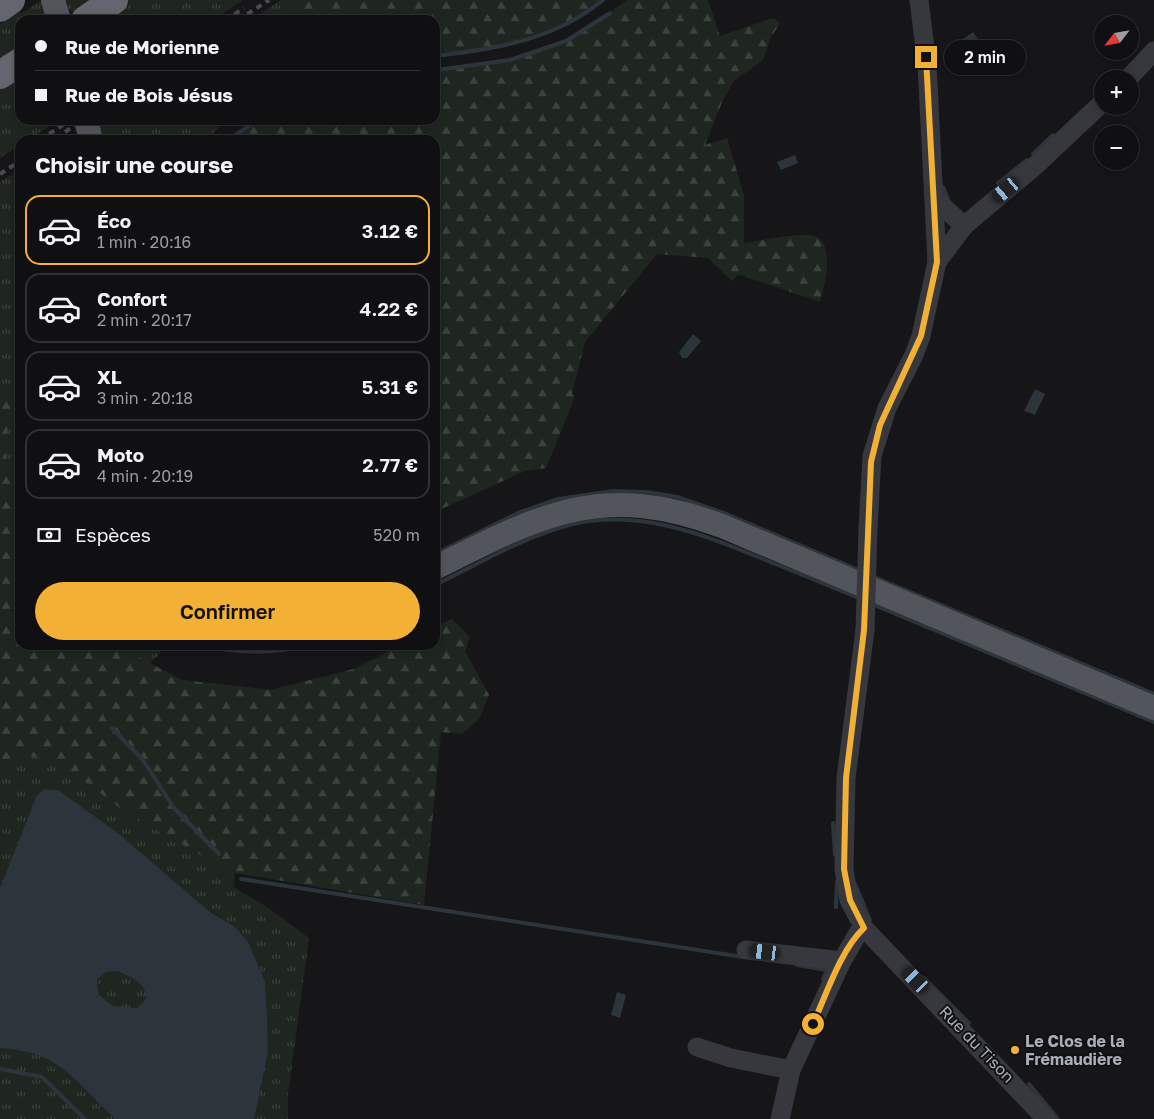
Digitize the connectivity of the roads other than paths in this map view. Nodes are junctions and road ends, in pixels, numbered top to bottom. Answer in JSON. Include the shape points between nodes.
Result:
{"nodes":[{"id":1,"x":11,"y":0,"type":"edge"},
{"id":2,"x":53,"y":0,"type":"edge"},
{"id":3,"x":114,"y":0,"type":"edge"},
{"id":4,"x":919,"y":0,"type":"edge"},
{"id":5,"x":0,"y":8,"type":"edge"},
{"id":6,"x":58,"y":15,"type":"edge"},
{"id":7,"x":92,"y":15,"type":"edge"},
{"id":8,"x":1154,"y":51,"type":"edge"},
{"id":9,"x":15,"y":65,"type":"edge"},
{"id":10,"x":1136,"y":70,"type":"edge"},
{"id":11,"x":0,"y":75,"type":"edge"},
{"id":12,"x":1094,"y":111,"type":"edge"},
{"id":13,"x":935,"y":199,"type":"junction"},
{"id":14,"x":964,"y":226,"type":"junction"},
{"id":15,"x":937,"y":262,"type":"junction"},
{"id":16,"x":440,"y":566,"type":"edge"},
{"id":17,"x":1154,"y":708,"type":"edge"},
{"id":18,"x":864,"y":928,"type":"junction"},
{"id":19,"x":746,"y":950,"type":"dead end"},
{"id":20,"x":842,"y":962,"type":"junction"},
{"id":21,"x":697,"y":1047,"type":"dead end"},
{"id":22,"x":791,"y":1070,"type":"junction"},
{"id":23,"x":780,"y":1119,"type":"edge"},
{"id":24,"x":1046,"y":1119,"type":"edge"}],
"edges":[{"from":1,"to":5,"type":"highway"},
{"from":2,"to":6,"type":"main road"},
{"from":3,"to":7,"type":"highway"},
{"from":4,"to":13,"type":"street","via":[[927,64]]},
{"from":8,"to":10,"type":"street"},
{"from":9,"to":11,"type":"highway"},
{"from":12,"to":14,"type":"street"},
{"from":13,"to":14,"type":"street"},
{"from":13,"to":15,"type":"street"},
{"from":14,"to":15,"type":"street"},
{"from":15,"to":18,"type":"street","name":"Rue du Tison","bridge":true,"via":[[921,336],[887,408],[872,456],[864,630],[846,778],[844,869],[850,900]]},
{"from":16,"to":17,"type":"main road","via":[[514,529],[564,511],[603,505],[662,508],[722,526]]},
{"from":18,"to":20,"type":"street"},
{"from":18,"to":24,"type":"street","name":"Rue du Tison"},
{"from":19,"to":20,"type":"street"},
{"from":20,"to":22,"type":"street"},
{"from":21,"to":22,"type":"street","via":[[730,1058]]},
{"from":22,"to":23,"type":"street"}]}
